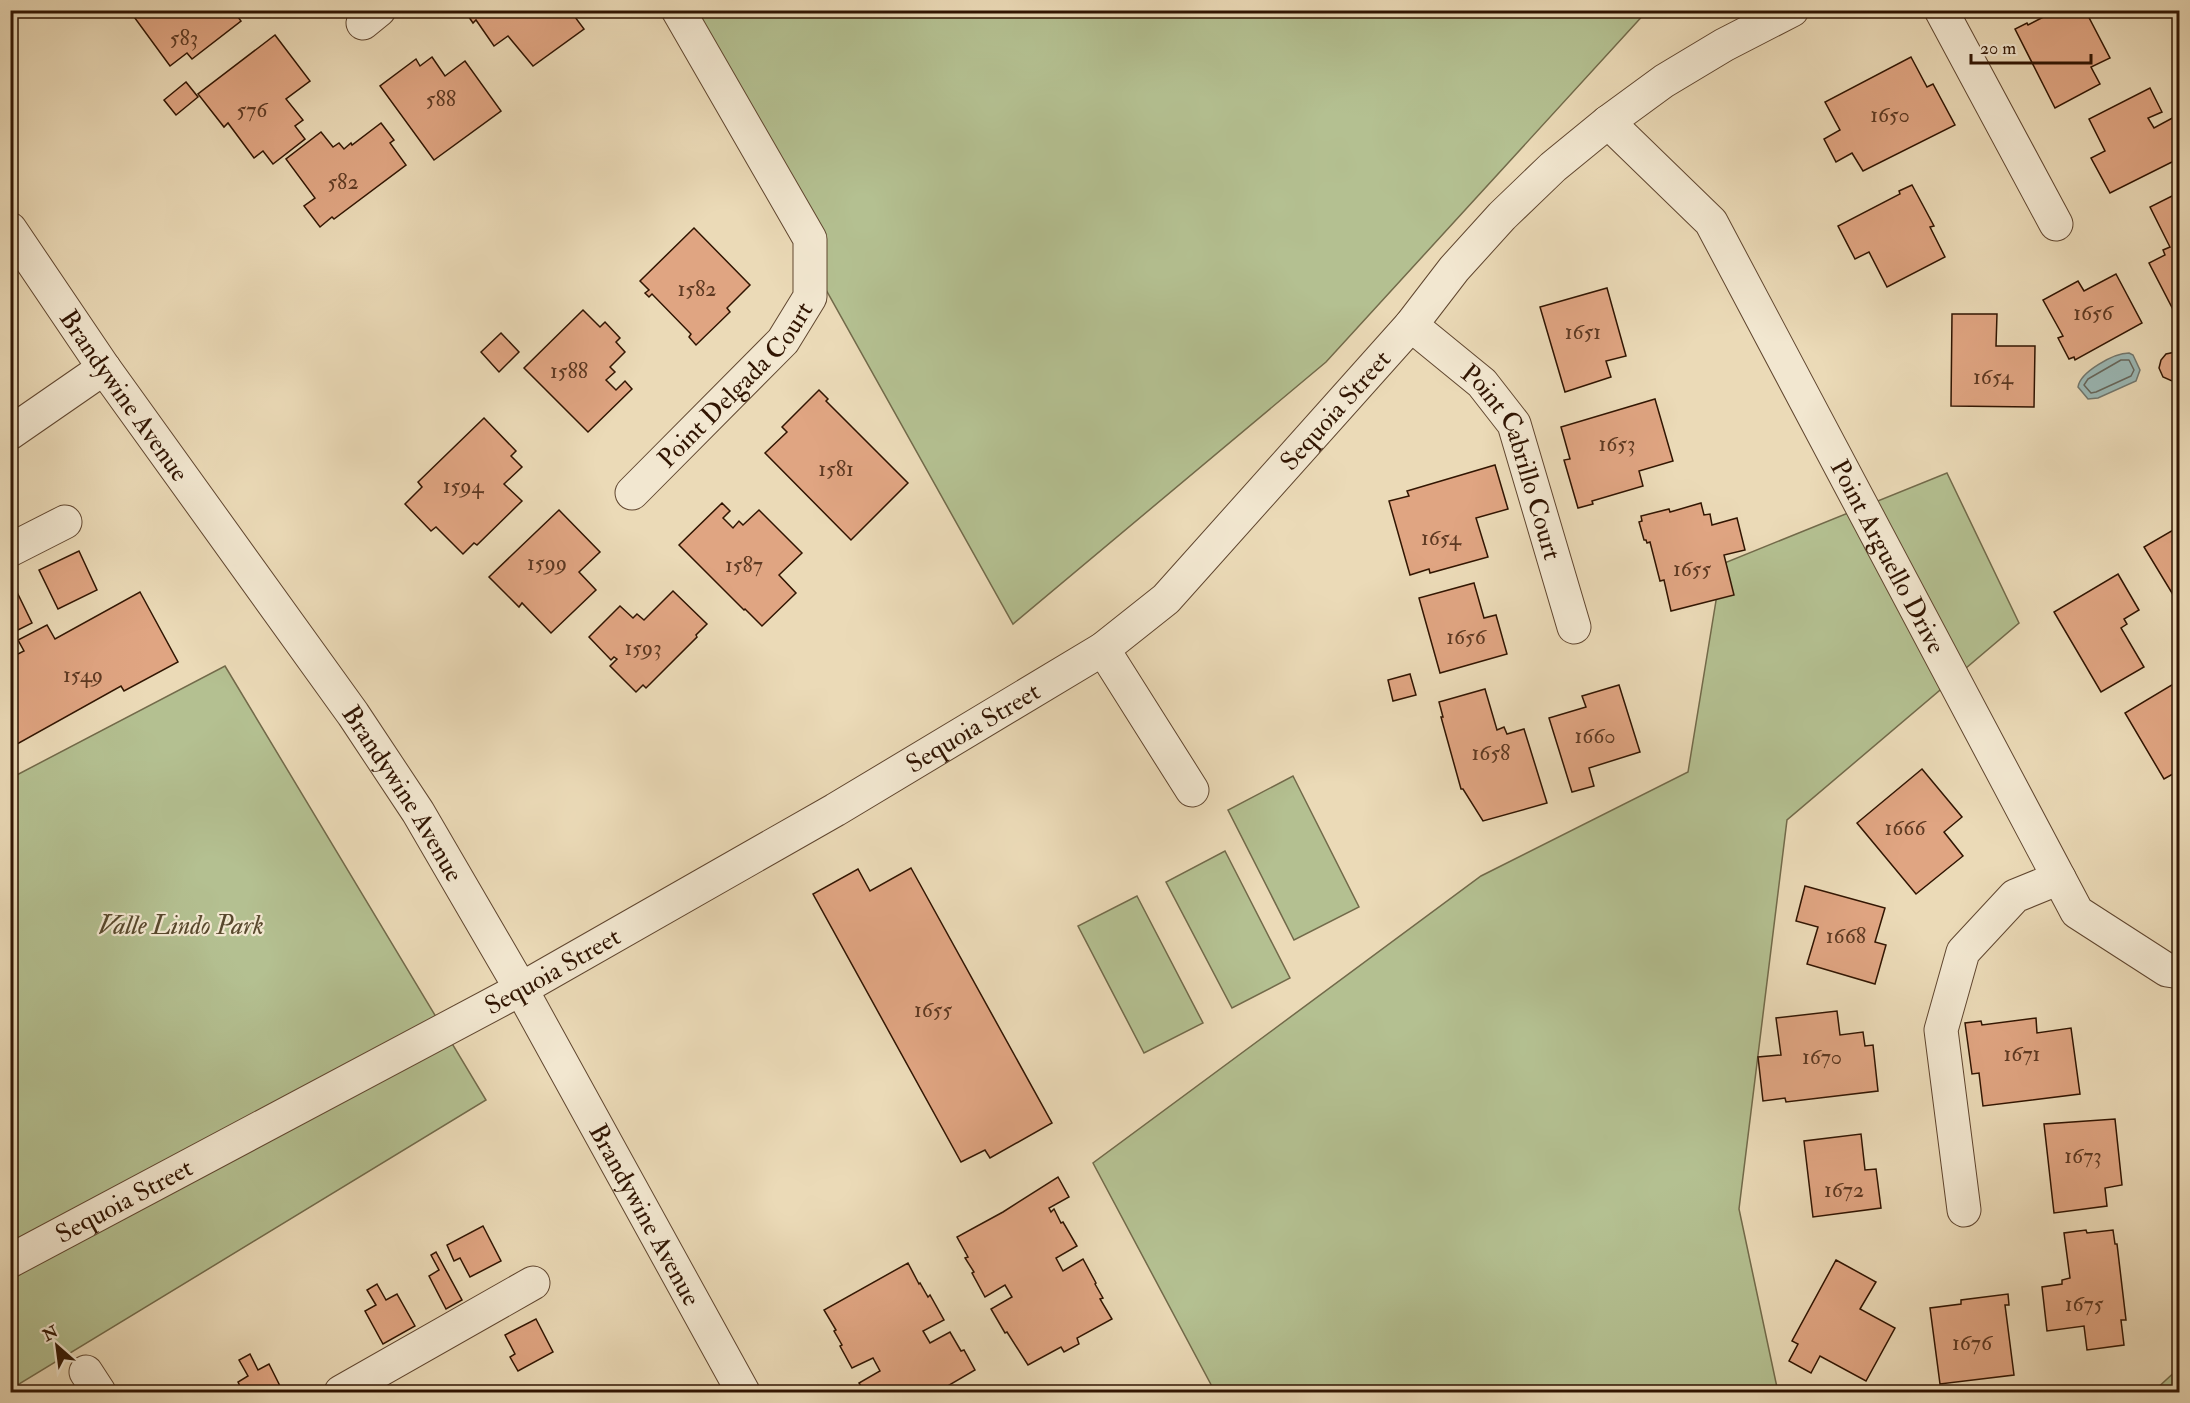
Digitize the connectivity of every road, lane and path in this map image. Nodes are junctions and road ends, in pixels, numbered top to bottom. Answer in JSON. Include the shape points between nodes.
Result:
{"nodes":[{"id":1,"x":678,"y":10,"type":"edge"},
{"id":2,"x":1792,"y":10,"type":"edge"},
{"id":3,"x":1941,"y":10,"type":"edge"},
{"id":4,"x":1608,"y":122,"type":"junction"},
{"id":5,"x":2056,"y":224,"type":"dead end"},
{"id":6,"x":10,"y":229,"type":"edge"},
{"id":7,"x":1411,"y":325,"type":"junction"},
{"id":8,"x":104,"y":368,"type":"junction"},
{"id":9,"x":10,"y":433,"type":"edge"},
{"id":10,"x":632,"y":493,"type":"dead end"},
{"id":11,"x":65,"y":522,"type":"dead end"},
{"id":12,"x":10,"y":550,"type":"edge"},
{"id":13,"x":1575,"y":627,"type":"dead end"},
{"id":14,"x":1103,"y":649,"type":"junction"},
{"id":15,"x":1192,"y":790,"type":"dead end"},
{"id":16,"x":2059,"y":878,"type":"junction"},
{"id":17,"x":2180,"y":972,"type":"edge"},
{"id":18,"x":521,"y":988,"type":"junction"},
{"id":19,"x":1964,"y":1210,"type":"dead end"},
{"id":20,"x":10,"y":1261,"type":"edge"},
{"id":21,"x":533,"y":1283,"type":"dead end"},
{"id":22,"x":341,"y":1392,"type":"edge"},
{"id":23,"x":743,"y":1392,"type":"edge"}],
"edges":[{"from":1,"to":10,"type":"street","name":"Point Delgada Court","via":[[810,239],[810,297],[783,341]]},
{"from":2,"to":4,"type":"street","name":"Sequoia Street","via":[[1704,57]]},
{"from":3,"to":5,"type":"street"},
{"from":4,"to":7,"type":"street","name":"Sequoia Street","via":[[1502,216]]},
{"from":4,"to":16,"type":"street","name":"Point Arguello Drive","via":[[1711,222]]},
{"from":6,"to":8,"type":"street","name":"Brandywine Avenue"},
{"from":7,"to":13,"type":"street","name":"Point Cabrillo Court","via":[[1482,383],[1514,424]]},
{"from":7,"to":14,"type":"street","name":"Sequoia Street","via":[[1166,599]]},
{"from":8,"to":9,"type":"street"},
{"from":8,"to":18,"type":"street","name":"Brandywine Avenue","via":[[353,714],[418,812]]},
{"from":11,"to":12,"type":"street"},
{"from":14,"to":15,"type":"street"},
{"from":14,"to":18,"type":"street","name":"Sequoia Street","via":[[835,810]]},
{"from":16,"to":17,"type":"street","name":"Point Arguello Drive","via":[[2077,912],[2166,970]]},
{"from":16,"to":19,"type":"street","via":[[2015,896],[1963,952],[1941,1030]]},
{"from":18,"to":20,"type":"street","name":"Sequoia Street"},
{"from":18,"to":23,"type":"street","name":"Brandywine Avenue"},
{"from":21,"to":22,"type":"street"}]}
